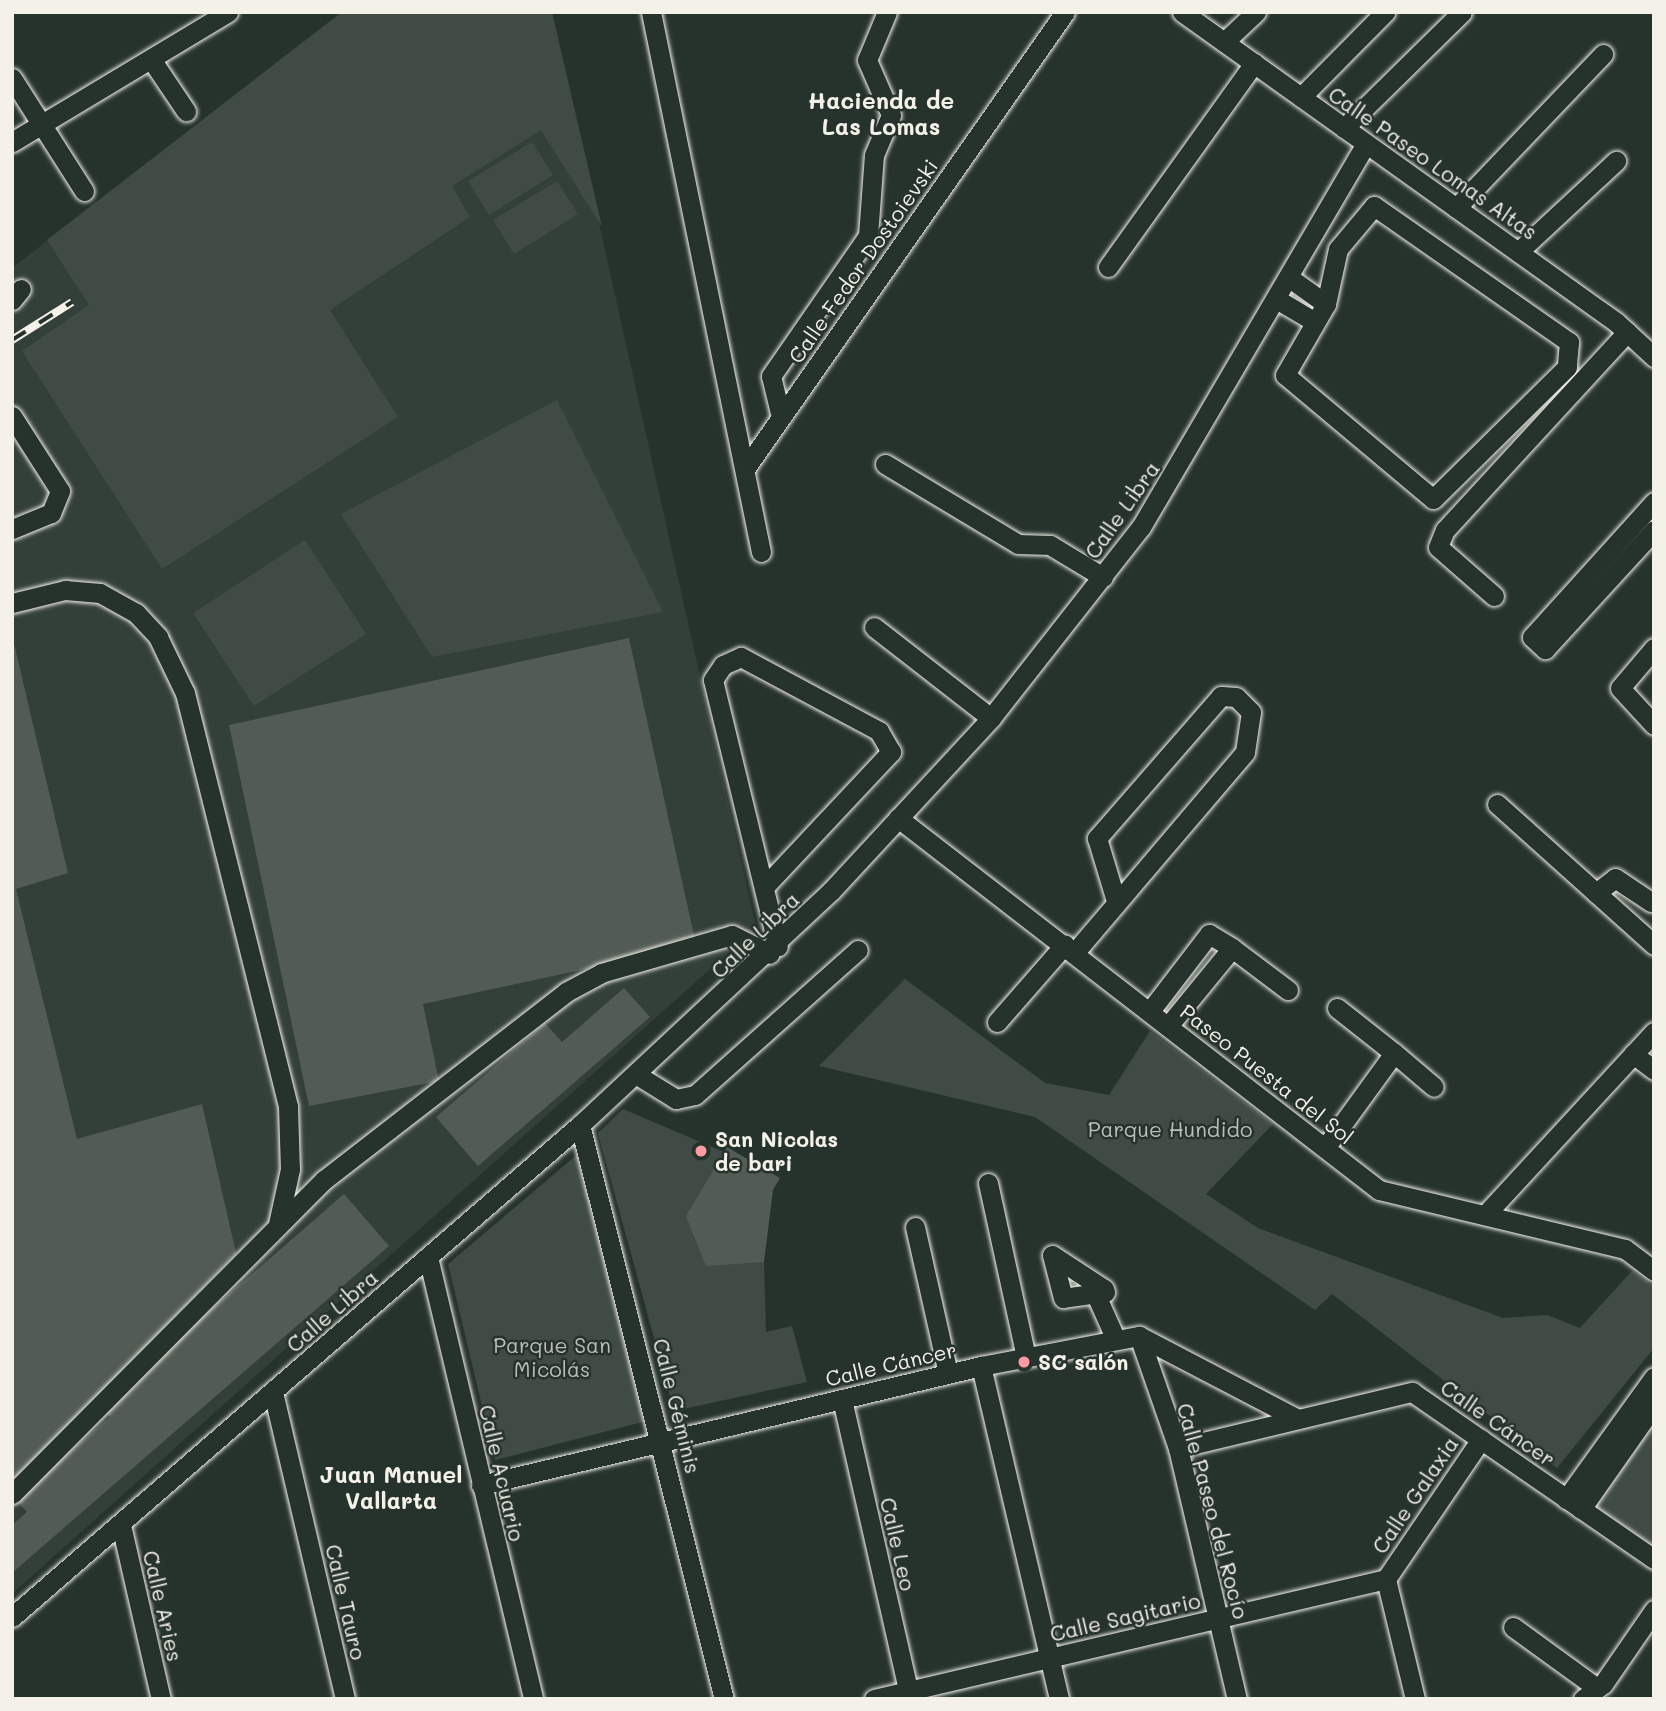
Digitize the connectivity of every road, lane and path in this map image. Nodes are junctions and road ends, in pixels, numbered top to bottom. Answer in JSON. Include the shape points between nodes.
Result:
{"nodes":[{"id":1,"x":228,"y":12,"type":"edge"},
{"id":2,"x":651,"y":12,"type":"edge"},
{"id":3,"x":887,"y":12,"type":"edge"},
{"id":4,"x":1065,"y":12,"type":"edge"},
{"id":5,"x":1182,"y":12,"type":"edge"},
{"id":6,"x":1256,"y":12,"type":"edge"},
{"id":7,"x":1385,"y":12,"type":"edge"},
{"id":8,"x":1462,"y":12,"type":"edge"},
{"id":9,"x":1224,"y":42,"type":"junction"},
{"id":10,"x":1603,"y":54,"type":"dead end"},
{"id":11,"x":151,"y":58,"type":"junction"},
{"id":12,"x":1254,"y":63,"type":"junction"},
{"id":13,"x":12,"y":78,"type":"edge"},
{"id":14,"x":1301,"y":97,"type":"junction"},
{"id":15,"x":186,"y":111,"type":"dead end"},
{"id":16,"x":42,"y":124,"type":"junction"},
{"id":17,"x":1344,"y":128,"type":"junction"},
{"id":18,"x":12,"y":142,"type":"edge"},
{"id":19,"x":1366,"y":144,"type":"junction"},
{"id":20,"x":1616,"y":161,"type":"dead end"},
{"id":21,"x":84,"y":191,"type":"dead end"},
{"id":22,"x":1456,"y":208,"type":"junction"},
{"id":23,"x":1518,"y":252,"type":"junction"},
{"id":24,"x":1108,"y":267,"type":"dead end"},
{"id":25,"x":1291,"y":279,"type":"junction"},
{"id":26,"x":1278,"y":300,"type":"junction"},
{"id":27,"x":1326,"y":304,"type":"junction"},
{"id":28,"x":1315,"y":322,"type":"junction"},
{"id":29,"x":1627,"y":332,"type":"junction"},
{"id":30,"x":1654,"y":357,"type":"edge"},
{"id":31,"x":12,"y":416,"type":"edge"},
{"id":32,"x":781,"y":417,"type":"junction"},
{"id":33,"x":885,"y":464,"type":"dead end"},
{"id":34,"x":747,"y":466,"type":"junction"},
{"id":35,"x":1654,"y":502,"type":"edge"},
{"id":36,"x":12,"y":529,"type":"edge"},
{"id":37,"x":1654,"y":530,"type":"edge"},
{"id":38,"x":761,"y":552,"type":"dead end"},
{"id":39,"x":1104,"y":577,"type":"junction"},
{"id":40,"x":1494,"y":596,"type":"dead end"},
{"id":41,"x":12,"y":603,"type":"edge"},
{"id":42,"x":874,"y":627,"type":"dead end"},
{"id":43,"x":1654,"y":648,"type":"edge"},
{"id":44,"x":991,"y":718,"type":"junction"},
{"id":45,"x":1654,"y":725,"type":"edge"},
{"id":46,"x":1497,"y":804,"type":"dead end"},
{"id":47,"x":898,"y":818,"type":"junction"},
{"id":48,"x":766,"y":885,"type":"junction"},
{"id":49,"x":1596,"y":893,"type":"junction"},
{"id":50,"x":1116,"y":901,"type":"junction"},
{"id":51,"x":1651,"y":902,"type":"dead end"},
{"id":52,"x":1654,"y":945,"type":"edge"},
{"id":53,"x":1070,"y":948,"type":"junction"},
{"id":54,"x":1232,"y":948,"type":"junction"},
{"id":55,"x":774,"y":950,"type":"junction"},
{"id":56,"x":858,"y":950,"type":"dead end"},
{"id":57,"x":1288,"y":990,"type":"dead end"},
{"id":58,"x":1337,"y":1008,"type":"dead end"},
{"id":59,"x":1150,"y":1011,"type":"junction"},
{"id":60,"x":997,"y":1022,"type":"dead end"},
{"id":61,"x":1168,"y":1025,"type":"junction"},
{"id":62,"x":1654,"y":1032,"type":"edge"},
{"id":63,"x":1394,"y":1054,"type":"junction"},
{"id":64,"x":1633,"y":1054,"type":"junction"},
{"id":65,"x":1654,"y":1070,"type":"edge"},
{"id":66,"x":637,"y":1074,"type":"junction"},
{"id":67,"x":1434,"y":1087,"type":"dead end"},
{"id":68,"x":580,"y":1125,"type":"junction"},
{"id":69,"x":1325,"y":1148,"type":"junction"},
{"id":70,"x":988,"y":1183,"type":"dead end"},
{"id":71,"x":1485,"y":1215,"type":"junction"},
{"id":72,"x":277,"y":1225,"type":"junction"},
{"id":73,"x":915,"y":1227,"type":"dead end"},
{"id":74,"x":428,"y":1258,"type":"junction"},
{"id":75,"x":1654,"y":1271,"type":"edge"},
{"id":76,"x":1096,"y":1295,"type":"dead end"},
{"id":77,"x":1139,"y":1336,"type":"junction"},
{"id":78,"x":1116,"y":1340,"type":"junction"},
{"id":79,"x":1026,"y":1357,"type":"junction"},
{"id":80,"x":981,"y":1366,"type":"junction"},
{"id":81,"x":948,"y":1373,"type":"junction"},
{"id":82,"x":1654,"y":1377,"type":"edge"},
{"id":83,"x":274,"y":1392,"type":"junction"},
{"id":84,"x":842,"y":1399,"type":"junction"},
{"id":85,"x":1654,"y":1405,"type":"edge"},
{"id":86,"x":1298,"y":1419,"type":"junction"},
{"id":87,"x":1481,"y":1440,"type":"junction"},
{"id":88,"x":663,"y":1441,"type":"junction"},
{"id":89,"x":1178,"y":1448,"type":"junction"},
{"id":90,"x":481,"y":1485,"type":"junction"},
{"id":91,"x":12,"y":1494,"type":"edge"},
{"id":92,"x":1574,"y":1504,"type":"junction"},
{"id":93,"x":121,"y":1525,"type":"junction"},
{"id":94,"x":1654,"y":1559,"type":"edge"},
{"id":95,"x":1386,"y":1579,"type":"junction"},
{"id":96,"x":1654,"y":1610,"type":"edge"},
{"id":97,"x":12,"y":1616,"type":"edge"},
{"id":98,"x":1218,"y":1618,"type":"junction"},
{"id":99,"x":1513,"y":1627,"type":"dead end"},
{"id":100,"x":1049,"y":1658,"type":"junction"},
{"id":101,"x":1590,"y":1693,"type":"edge"},
{"id":102,"x":909,"y":1695,"type":"edge"},
{"id":103,"x":162,"y":1699,"type":"edge"},
{"id":104,"x":345,"y":1699,"type":"edge"},
{"id":105,"x":533,"y":1699,"type":"edge"},
{"id":106,"x":724,"y":1699,"type":"edge"},
{"id":107,"x":874,"y":1699,"type":"edge"},
{"id":108,"x":1059,"y":1699,"type":"edge"},
{"id":109,"x":1237,"y":1699,"type":"edge"},
{"id":110,"x":1415,"y":1699,"type":"edge"}],
"edges":[{"from":1,"to":11,"type":"street"},
{"from":2,"to":34,"type":"street"},
{"from":3,"to":32,"type":"street","via":[[867,60],[891,115],[874,155],[868,236],[771,376]]},
{"from":4,"to":32,"type":"street","name":"Calle Fedor Dostoievski"},
{"from":5,"to":9,"type":"street","name":"Calle Paseo Lomas Altas"},
{"from":6,"to":9,"type":"street"},
{"from":7,"to":14,"type":"street"},
{"from":8,"to":17,"type":"street"},
{"from":9,"to":12,"type":"street","name":"Calle Paseo Lomas Altas"},
{"from":10,"to":22,"type":"street"},
{"from":11,"to":15,"type":"street"},
{"from":11,"to":16,"type":"street"},
{"from":12,"to":14,"type":"street","name":"Calle Paseo Lomas Altas"},
{"from":12,"to":24,"type":"street"},
{"from":13,"to":16,"type":"street"},
{"from":14,"to":17,"type":"street","name":"Calle Paseo Lomas Altas"},
{"from":16,"to":18,"type":"street"},
{"from":16,"to":21,"type":"street"},
{"from":17,"to":19,"type":"street","name":"Calle Paseo Lomas Altas"},
{"from":19,"to":22,"type":"street","name":"Calle Paseo Lomas Altas"},
{"from":19,"to":25,"type":"street","name":"Calle Libra"},
{"from":20,"to":23,"type":"street"},
{"from":22,"to":23,"type":"street","name":"Calle Paseo Lomas Altas"},
{"from":23,"to":29,"type":"street","name":"Calle Paseo Lomas Altas"},
{"from":25,"to":26,"type":"street","name":"Calle Libra"},
{"from":25,"to":27,"type":"street"},
{"from":26,"to":28,"type":"street"},
{"from":26,"to":39,"type":"street","name":"Calle Libra","via":[[1171,482]]},
{"from":27,"to":28,"type":"street"},
{"from":27,"to":28,"type":"street","via":[[1338,249],[1363,213],[1384,207],[1558,330],[1572,356],[1433,499],[1285,376]]},
{"from":29,"to":30,"type":"street","name":"Calle Paseo Lomas Altas"},
{"from":29,"to":40,"type":"street","via":[[1444,530],[1438,547]]},
{"from":31,"to":36,"type":"street","via":[[60,491],[51,513]]},
{"from":32,"to":34,"type":"street","name":"Calle Fedor Dostoievski"},
{"from":33,"to":39,"type":"street","via":[[1018,544],[1050,545]]},
{"from":34,"to":38,"type":"street"},
{"from":35,"to":37,"type":"street","via":[[1532,638],[1545,649]]},
{"from":39,"to":44,"type":"street","name":"Calle Libra"},
{"from":41,"to":72,"type":"street","via":[[65,590],[100,593],[135,613],[158,637],[184,693],[288,1107],[290,1169]]},
{"from":42,"to":44,"type":"street"},
{"from":43,"to":45,"type":"street","via":[[1620,688]]},
{"from":44,"to":47,"type":"street","name":"Calle Libra"},
{"from":46,"to":49,"type":"street"},
{"from":47,"to":53,"type":"street","name":"Paseo Puesta del Sol"},
{"from":47,"to":55,"type":"street","name":"Calle Libra"},
{"from":48,"to":48,"type":"street","via":[[713,680],[723,665],[741,657],[879,731],[891,752]]},
{"from":48,"to":55,"type":"street"},
{"from":49,"to":51,"type":"street","via":[[1615,878]]},
{"from":49,"to":52,"type":"street"},
{"from":50,"to":50,"type":"street","via":[[1097,838],[1221,696],[1236,697],[1251,712],[1245,752]]},
{"from":50,"to":53,"type":"street"},
{"from":53,"to":59,"type":"street","name":"Paseo Puesta del Sol"},
{"from":53,"to":60,"type":"street"},
{"from":54,"to":57,"type":"street"},
{"from":54,"to":59,"type":"street","via":[[1209,934]]},
{"from":54,"to":61,"type":"street"},
{"from":55,"to":66,"type":"street","name":"Calle Libra"},
{"from":55,"to":72,"type":"street","via":[[732,935],[601,973],[566,992],[324,1180]]},
{"from":56,"to":66,"type":"street","via":[[695,1095],[676,1099]]},
{"from":58,"to":63,"type":"street"},
{"from":59,"to":61,"type":"street","name":"Paseo Puesta del Sol"},
{"from":61,"to":69,"type":"street","name":"Paseo Puesta del Sol"},
{"from":62,"to":64,"type":"street"},
{"from":63,"to":67,"type":"street"},
{"from":63,"to":69,"type":"street"},
{"from":64,"to":65,"type":"street"},
{"from":64,"to":71,"type":"street"},
{"from":66,"to":68,"type":"street","name":"Calle Libra"},
{"from":68,"to":74,"type":"street","name":"Calle Libra"},
{"from":68,"to":88,"type":"street","name":"Calle Géminis"},
{"from":69,"to":71,"type":"street","name":"Paseo Puesta del Sol","via":[[1379,1190]]},
{"from":70,"to":79,"type":"street"},
{"from":71,"to":75,"type":"street","name":"Paseo Puesta del Sol","via":[[1625,1249]]},
{"from":72,"to":91,"type":"street"},
{"from":73,"to":81,"type":"street"},
{"from":74,"to":83,"type":"street","name":"Calle Libra"},
{"from":74,"to":90,"type":"street","name":"Calle Acuario"},
{"from":76,"to":78,"type":"street"},
{"from":77,"to":78,"type":"street","name":"Calle Cáncer"},
{"from":77,"to":86,"type":"street"},
{"from":77,"to":89,"type":"street","name":"Calle Paseo del Rocío"},
{"from":78,"to":79,"type":"street","name":"Calle Cáncer"},
{"from":79,"to":80,"type":"street","name":"Calle Cáncer"},
{"from":80,"to":81,"type":"street","name":"Calle Cáncer"},
{"from":80,"to":100,"type":"street"},
{"from":81,"to":84,"type":"street","name":"Calle Cáncer"},
{"from":82,"to":92,"type":"street"},
{"from":83,"to":93,"type":"street","name":"Calle Libra"},
{"from":83,"to":104,"type":"street","name":"Calle Tauro"},
{"from":84,"to":88,"type":"street","name":"Calle Cáncer"},
{"from":84,"to":102,"type":"street","name":"Calle Leo"},
{"from":85,"to":92,"type":"street"},
{"from":86,"to":87,"type":"street","name":"Calle Cáncer","via":[[1412,1392]]},
{"from":86,"to":89,"type":"street","name":"Calle Cáncer"},
{"from":87,"to":92,"type":"street","name":"Calle Cáncer"},
{"from":87,"to":95,"type":"street","name":"Calle Galaxia"},
{"from":88,"to":90,"type":"street","name":"Calle Cáncer"},
{"from":88,"to":106,"type":"street","name":"Calle Géminis"},
{"from":89,"to":98,"type":"street","name":"Calle Paseo del Rocío"},
{"from":90,"to":105,"type":"street","name":"Calle Acuario"},
{"from":92,"to":94,"type":"street","name":"Calle Cáncer"},
{"from":93,"to":97,"type":"street","name":"Calle Libra"},
{"from":93,"to":103,"type":"street","name":"Calle Aries"},
{"from":95,"to":98,"type":"street","name":"Calle Sagitario"},
{"from":95,"to":110,"type":"street","name":"Calle Galaxia"},
{"from":96,"to":101,"type":"street"},
{"from":98,"to":100,"type":"street","name":"Calle Sagitario"},
{"from":98,"to":109,"type":"street","name":"Calle Paseo del Rocío"},
{"from":99,"to":101,"type":"street"},
{"from":100,"to":102,"type":"street","name":"Calle Sagitario"},
{"from":100,"to":108,"type":"street"},
{"from":102,"to":107,"type":"street","name":"Calle Sagitario"}]}
